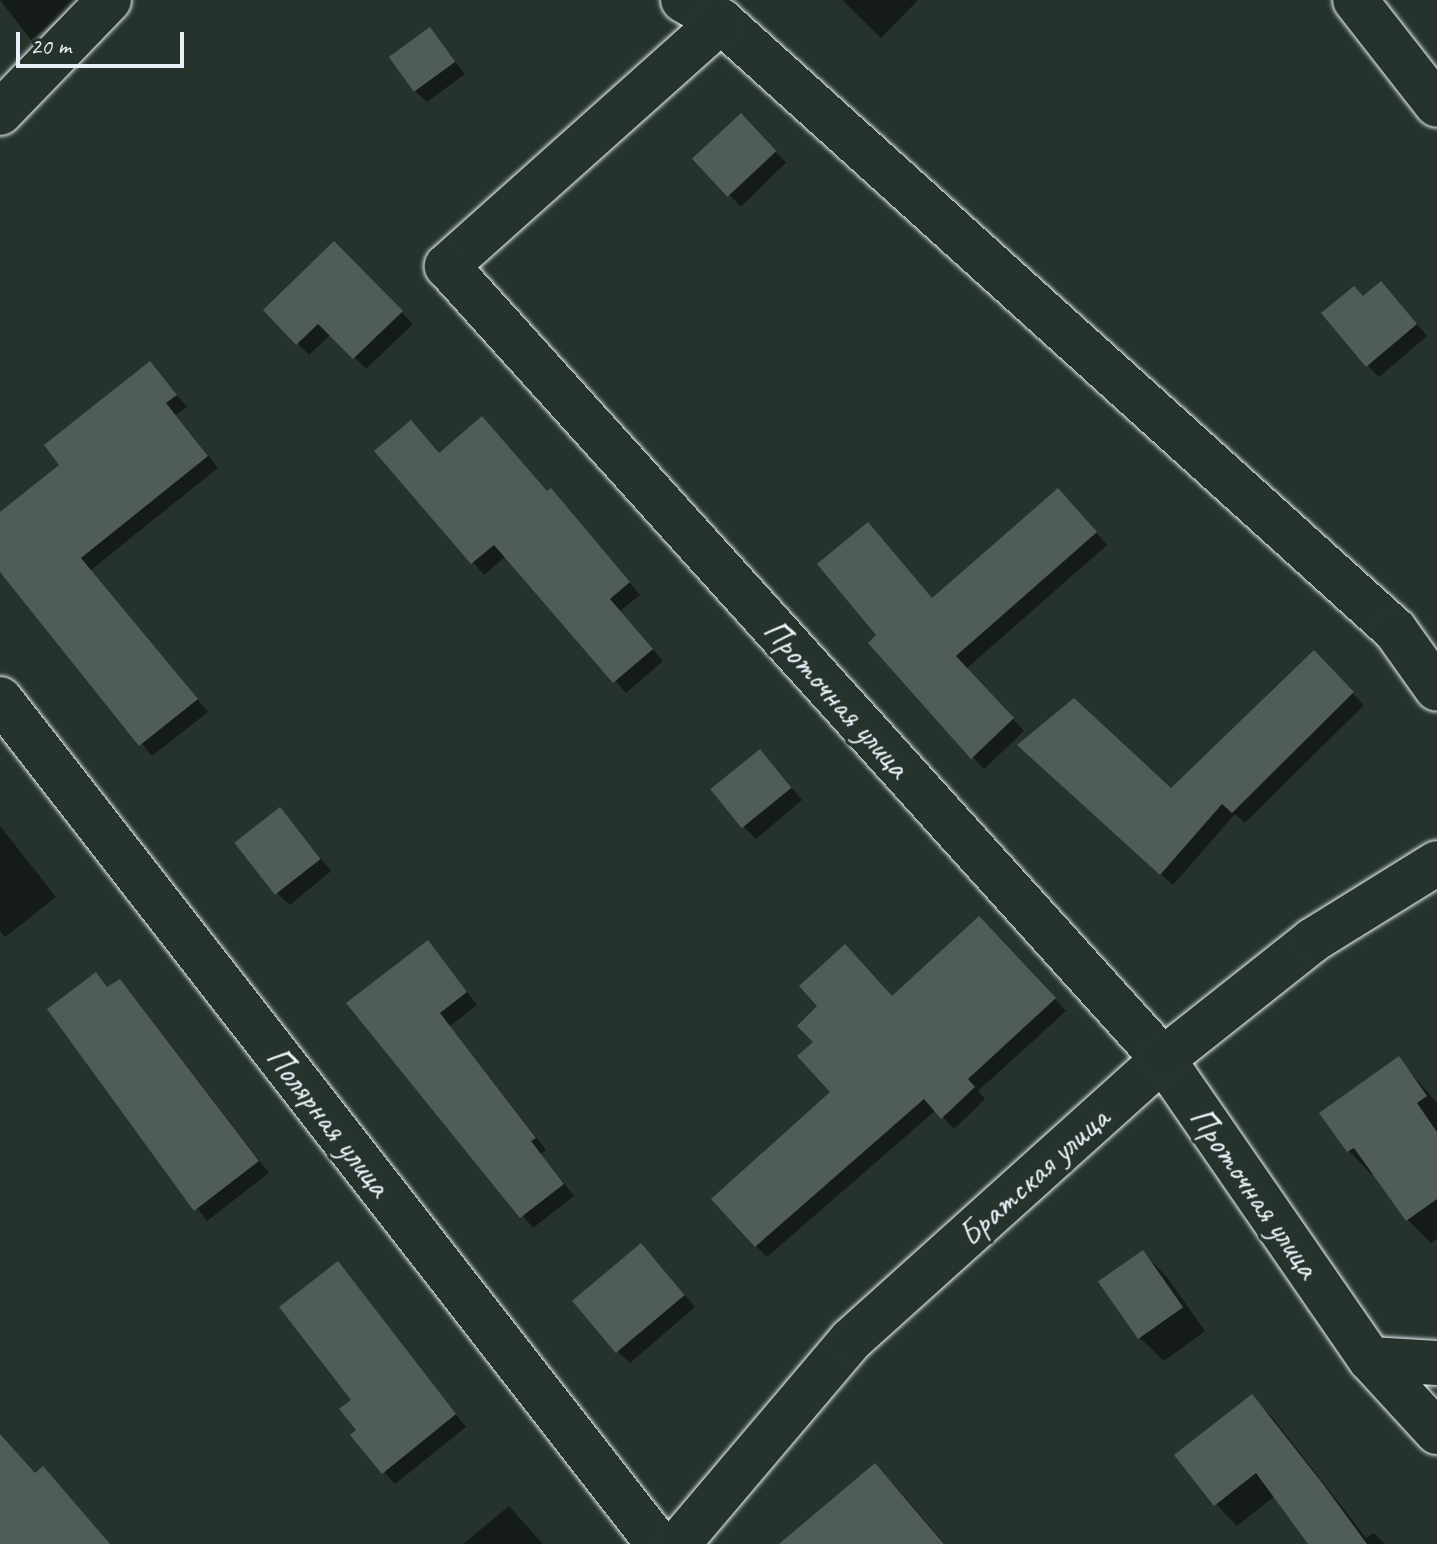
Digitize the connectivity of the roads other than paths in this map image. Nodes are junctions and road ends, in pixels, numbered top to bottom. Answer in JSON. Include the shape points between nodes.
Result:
{"nodes":[{"id":1,"x":109,"y":0,"type":"edge"},
{"id":2,"x":683,"y":0,"type":"edge"},
{"id":3,"x":1355,"y":0,"type":"edge"},
{"id":4,"x":721,"y":21,"type":"junction"},
{"id":5,"x":1437,"y":105,"type":"edge"},
{"id":6,"x":0,"y":113,"type":"edge"},
{"id":7,"x":1437,"y":689,"type":"edge"},
{"id":8,"x":0,"y":699,"type":"edge"},
{"id":9,"x":1437,"y":863,"type":"edge"},
{"id":10,"x":1163,"y":1059,"type":"junction"},
{"id":11,"x":1370,"y":1359,"type":"junction"},
{"id":12,"x":1437,"y":1363,"type":"edge"},
{"id":13,"x":1437,"y":1432,"type":"edge"},
{"id":14,"x":658,"y":1544,"type":"edge"},
{"id":15,"x":678,"y":1544,"type":"edge"}],
"edges":[{"from":1,"to":6,"type":"street"},
{"from":2,"to":4,"type":"street"},
{"from":3,"to":5,"type":"street"},
{"from":4,"to":7,"type":"street","via":[[1395,630]]},
{"from":4,"to":10,"type":"street","name":"Проточная улица","via":[[447,266]]},
{"from":8,"to":14,"type":"street","name":"Полярная улица"},
{"from":9,"to":10,"type":"street","name":"Братская улица","via":[[1313,940]]},
{"from":10,"to":11,"type":"street","name":"Проточная улица"},
{"from":10,"to":15,"type":"street","name":"Братская улица","via":[[851,1340]]},
{"from":11,"to":12,"type":"street"},
{"from":11,"to":13,"type":"street","name":"Проточная улица"}]}
